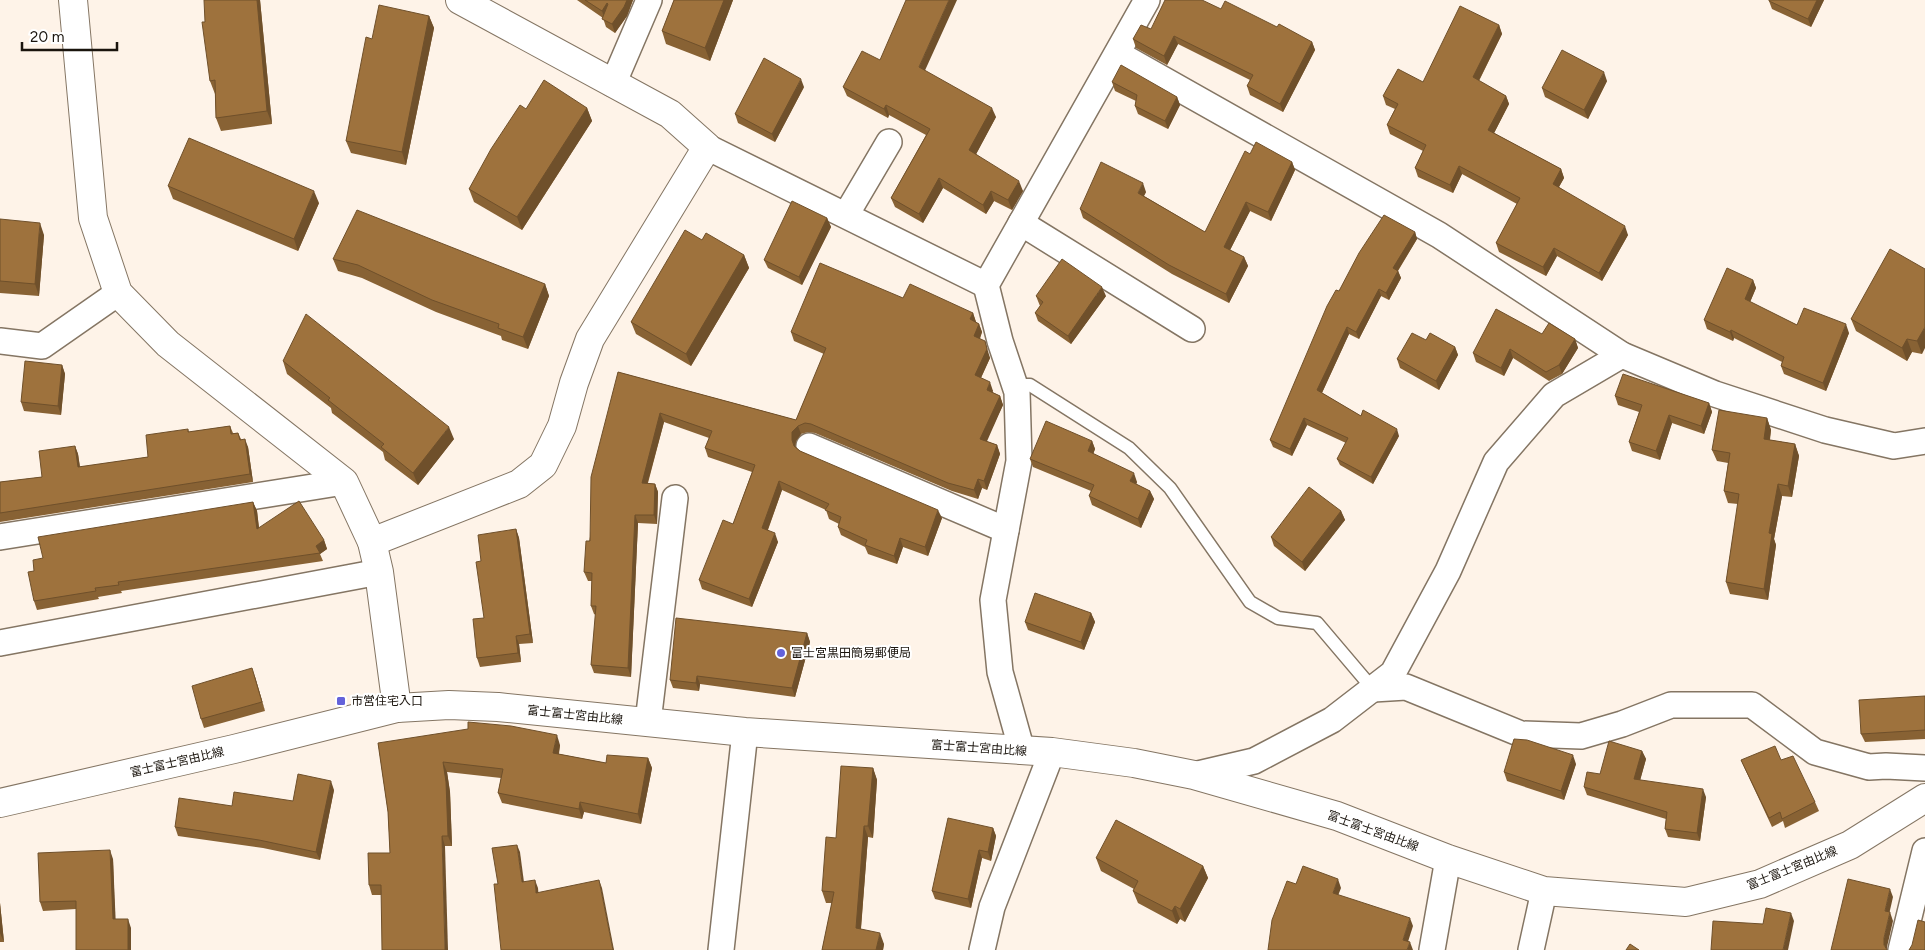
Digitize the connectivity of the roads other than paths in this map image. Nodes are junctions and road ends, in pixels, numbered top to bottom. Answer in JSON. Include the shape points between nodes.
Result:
{"nodes":[{"id":1,"x":73,"y":0,"type":"edge"},
{"id":2,"x":460,"y":0,"type":"edge"},
{"id":3,"x":649,"y":0,"type":"edge"},
{"id":4,"x":1147,"y":0,"type":"edge"},
{"id":5,"x":1118,"y":54,"type":"junction"},
{"id":6,"x":613,"y":84,"type":"junction"},
{"id":7,"x":889,"y":142,"type":"dead end"},
{"id":8,"x":707,"y":147,"type":"junction"},
{"id":9,"x":846,"y":215,"type":"junction"},
{"id":10,"x":1021,"y":223,"type":"junction"},
{"id":11,"x":986,"y":285,"type":"junction"},
{"id":12,"x":118,"y":293,"type":"junction"},
{"id":13,"x":1192,"y":329,"type":"dead end"},
{"id":14,"x":0,"y":341,"type":"edge"},
{"id":15,"x":1622,"y":355,"type":"junction"},
{"id":16,"x":1015,"y":385,"type":"junction"},
{"id":17,"x":1925,"y":441,"type":"edge"},
{"id":18,"x":808,"y":446,"type":"dead end"},
{"id":19,"x":344,"y":482,"type":"junction"},
{"id":20,"x":675,"y":498,"type":"dead end"},
{"id":21,"x":1006,"y":530,"type":"junction"},
{"id":22,"x":0,"y":537,"type":"edge"},
{"id":23,"x":372,"y":542,"type":"junction"},
{"id":24,"x":379,"y":572,"type":"junction"},
{"id":25,"x":0,"y":643,"type":"edge"},
{"id":26,"x":1373,"y":689,"type":"junction"},
{"id":27,"x":397,"y":708,"type":"junction"},
{"id":28,"x":648,"y":722,"type":"junction"},
{"id":29,"x":745,"y":732,"type":"junction"},
{"id":30,"x":1022,"y":751,"type":"junction"},
{"id":31,"x":1052,"y":752,"type":"junction"},
{"id":32,"x":1925,"y":768,"type":"edge"},
{"id":33,"x":1194,"y":775,"type":"junction"},
{"id":34,"x":1925,"y":798,"type":"edge"},
{"id":35,"x":0,"y":803,"type":"edge"},
{"id":36,"x":1925,"y":851,"type":"edge"},
{"id":37,"x":1448,"y":859,"type":"junction"},
{"id":38,"x":1544,"y":891,"type":"junction"},
{"id":39,"x":721,"y":950,"type":"edge"},
{"id":40,"x":982,"y":950,"type":"edge"},
{"id":41,"x":1432,"y":950,"type":"edge"},
{"id":42,"x":1531,"y":950,"type":"edge"},
{"id":43,"x":1901,"y":950,"type":"edge"}],
"edges":[{"from":1,"to":12,"type":"main road","via":[[93,218]]},
{"from":2,"to":6,"type":"main road"},
{"from":3,"to":6,"type":"street"},
{"from":4,"to":5,"type":"street"},
{"from":5,"to":10,"type":"street"},
{"from":5,"to":15,"type":"street","via":[[1439,235]]},
{"from":6,"to":8,"type":"main road","via":[[670,114]]},
{"from":7,"to":9,"type":"street"},
{"from":8,"to":9,"type":"street"},
{"from":8,"to":23,"type":"main road","via":[[590,339],[562,426],[543,465],[519,484]]},
{"from":9,"to":11,"type":"street"},
{"from":10,"to":11,"type":"street"},
{"from":10,"to":13,"type":"street"},
{"from":11,"to":16,"type":"street"},
{"from":12,"to":14,"type":"street","via":[[42,346]]},
{"from":12,"to":19,"type":"main road","via":[[168,344]]},
{"from":15,"to":17,"type":"street","via":[[1715,394],[1825,430],[1894,446]]},
{"from":15,"to":26,"type":"street","via":[[1554,395],[1496,462],[1448,571],[1393,673]]},
{"from":16,"to":21,"type":"street","via":[[1019,461]]},
{"from":16,"to":26,"type":"lane","via":[[1030,385],[1129,448],[1170,488],[1250,602],[1278,618],[1317,623]]},
{"from":18,"to":21,"type":"street"},
{"from":19,"to":22,"type":"street"},
{"from":19,"to":23,"type":"main road"},
{"from":20,"to":28,"type":"street"},
{"from":21,"to":30,"type":"street","via":[[993,600],[1000,672]]},
{"from":23,"to":24,"type":"main road"},
{"from":24,"to":25,"type":"street"},
{"from":24,"to":27,"type":"main road"},
{"from":26,"to":32,"type":"street","via":[[1406,687],[1521,734],[1581,736],[1671,705],[1752,705],[1815,752],[1869,767]]},
{"from":26,"to":33,"type":"street","via":[[1332,720],[1254,762]]},
{"from":27,"to":28,"type":"main road","name":"富士富士宮由比線","via":[[498,707]]},
{"from":27,"to":35,"type":"main road","name":"富士富士宮由比線"},
{"from":28,"to":29,"type":"main road","name":"富士富士宮由比線"},
{"from":29,"to":30,"type":"main road","name":"富士富士宮由比線"},
{"from":29,"to":39,"type":"street"},
{"from":30,"to":31,"type":"main road","name":"富士富士宮由比線"},
{"from":31,"to":33,"type":"main road","name":"富士富士宮由比線"},
{"from":31,"to":40,"type":"street","via":[[992,907]]},
{"from":33,"to":37,"type":"main road","name":"富士富士宮由比線","via":[[1337,816]]},
{"from":34,"to":38,"type":"main road","name":"富士富士宮由比線","via":[[1850,845],[1760,884],[1686,902]]},
{"from":36,"to":43,"type":"street"},
{"from":37,"to":38,"type":"main road","name":"富士富士宮由比線"},
{"from":37,"to":41,"type":"street"},
{"from":38,"to":42,"type":"street"}]}
